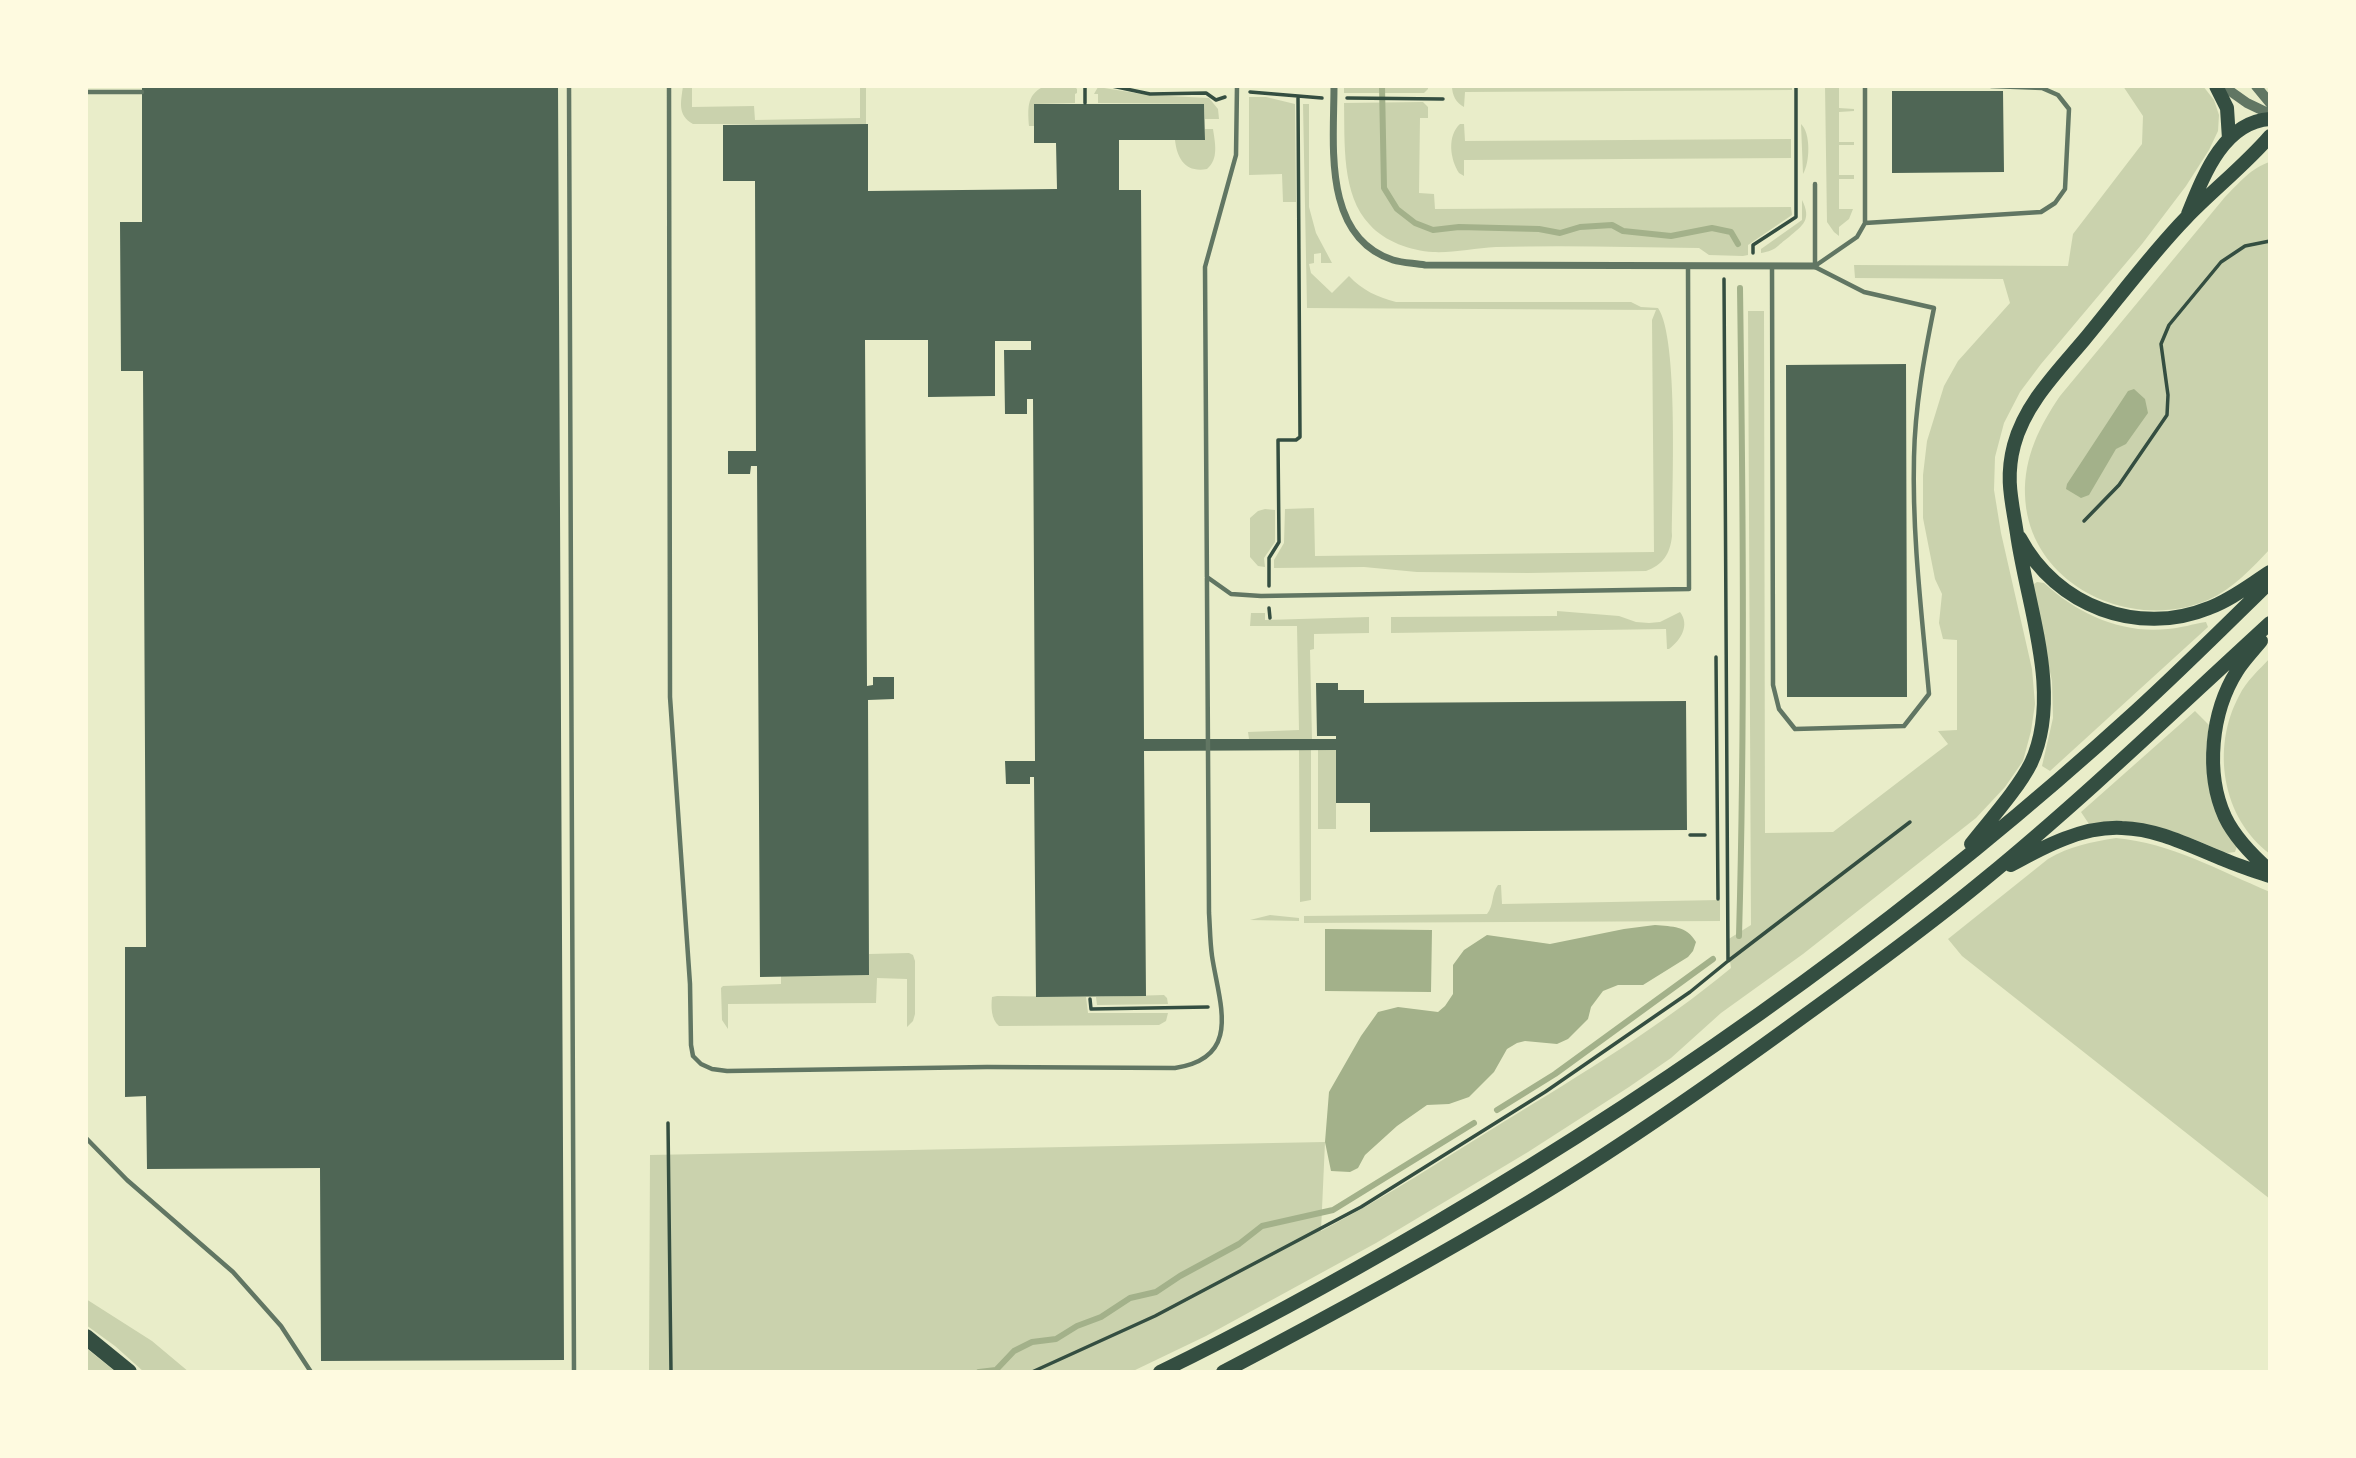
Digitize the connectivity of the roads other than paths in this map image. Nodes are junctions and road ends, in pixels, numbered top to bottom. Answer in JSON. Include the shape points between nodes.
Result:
{"nodes":[{"id":1,"x":569,"y":86,"type":"edge"},
{"id":2,"x":669,"y":86,"type":"edge"},
{"id":3,"x":1237,"y":86,"type":"edge"},
{"id":4,"x":1334,"y":86,"type":"edge"},
{"id":5,"x":1865,"y":86,"type":"edge"},
{"id":6,"x":1991,"y":86,"type":"edge"},
{"id":7,"x":2216,"y":86,"type":"edge"},
{"id":8,"x":2223,"y":86,"type":"edge"},
{"id":9,"x":2256,"y":86,"type":"edge"},
{"id":10,"x":86,"y":92,"type":"edge"},
{"id":11,"x":142,"y":92,"type":"dead end"},
{"id":12,"x":2270,"y":103,"type":"edge"},
{"id":13,"x":2270,"y":116,"type":"edge"},
{"id":14,"x":2270,"y":136,"type":"edge"},
{"id":15,"x":2229,"y":139,"type":"junction"},
{"id":16,"x":1815,"y":184,"type":"dead end"},
{"id":17,"x":2186,"y":218,"type":"junction"},
{"id":18,"x":1865,"y":223,"type":"junction"},
{"id":19,"x":1772,"y":266,"type":"junction"},
{"id":20,"x":1815,"y":266,"type":"junction"},
{"id":21,"x":1688,"y":267,"type":"junction"},
{"id":22,"x":2016,"y":530,"type":"junction"},
{"id":23,"x":2270,"y":572,"type":"edge"},
{"id":24,"x":1207,"y":578,"type":"junction"},
{"id":25,"x":2270,"y":582,"type":"edge"},
{"id":26,"x":2270,"y":623,"type":"edge"},
{"id":27,"x":2270,"y":629,"type":"edge"},
{"id":28,"x":1955,"y":865,"type":"junction"},
{"id":29,"x":2270,"y":874,"type":"edge"},
{"id":30,"x":1983,"y":881,"type":"junction"},
{"id":31,"x":86,"y":1138,"type":"edge"},
{"id":32,"x":86,"y":1337,"type":"edge"},
{"id":33,"x":129,"y":1372,"type":"edge"},
{"id":34,"x":311,"y":1372,"type":"edge"},
{"id":35,"x":574,"y":1372,"type":"edge"},
{"id":36,"x":1160,"y":1372,"type":"edge"},
{"id":37,"x":1223,"y":1372,"type":"edge"}],
"edges":[{"from":1,"to":35,"type":"lane"},
{"from":2,"to":24,"type":"lane","via":[[670,697],[691,1045],[701,1064],[727,1070],[1175,1068],[1193,1066],[1206,1058],[1222,1030],[1209,913]]},
{"from":3,"to":24,"type":"lane","via":[[1236,155],[1205,267]]},
{"from":4,"to":21,"type":"street","via":[[1335,180],[1340,208],[1370,249],[1392,260],[1424,265]]},
{"from":5,"to":18,"type":"lane"},
{"from":6,"to":18,"type":"lane","via":[[2042,88],[2058,95],[2069,109],[2065,189],[2055,203],[2041,212]]},
{"from":7,"to":15,"type":"highway","via":[[2227,108]]},
{"from":8,"to":13,"type":"street"},
{"from":9,"to":12,"type":"street"},
{"from":10,"to":11,"type":"lane"},
{"from":13,"to":15,"type":"highway","via":[[2245,126]]},
{"from":14,"to":17,"type":"highway"},
{"from":15,"to":17,"type":"highway","via":[[2203,178]]},
{"from":16,"to":20,"type":"lane"},
{"from":17,"to":22,"type":"highway","via":[[2028,409],[2009,466]]},
{"from":18,"to":20,"type":"lane","via":[[1857,237]]},
{"from":19,"to":20,"type":"street"},
{"from":19,"to":20,"type":"lane","via":[[1773,685],[1779,709],[1795,729],[1903,726],[1928,694],[1914,456],[1920,380],[1934,308],[1864,292]]},
{"from":19,"to":21,"type":"street"},
{"from":21,"to":24,"type":"lane","via":[[1689,589],[1269,596],[1231,594]]},
{"from":22,"to":23,"type":"highway","via":[[2035,562],[2062,589],[2106,612],[2131,618],[2181,617],[2211,608]]},
{"from":22,"to":28,"type":"highway","via":[[2042,670],[2041,733],[2030,765]]},
{"from":25,"to":28,"type":"highway","via":[[2136,710]]},
{"from":26,"to":30,"type":"highway"},
{"from":27,"to":29,"type":"highway","via":[[2237,671],[2226,694],[2218,719],[2213,769],[2226,819]]},
{"from":28,"to":36,"type":"highway","via":[[1839,956],[1612,1115],[1348,1274]]},
{"from":29,"to":30,"type":"highway","via":[[2183,842],[2122,828],[2046,846]]},
{"from":30,"to":37,"type":"highway","via":[[1730,1070],[1633,1136],[1359,1300]]},
{"from":31,"to":34,"type":"lane","via":[[233,1272],[281,1326]]},
{"from":32,"to":33,"type":"highway"}]}
